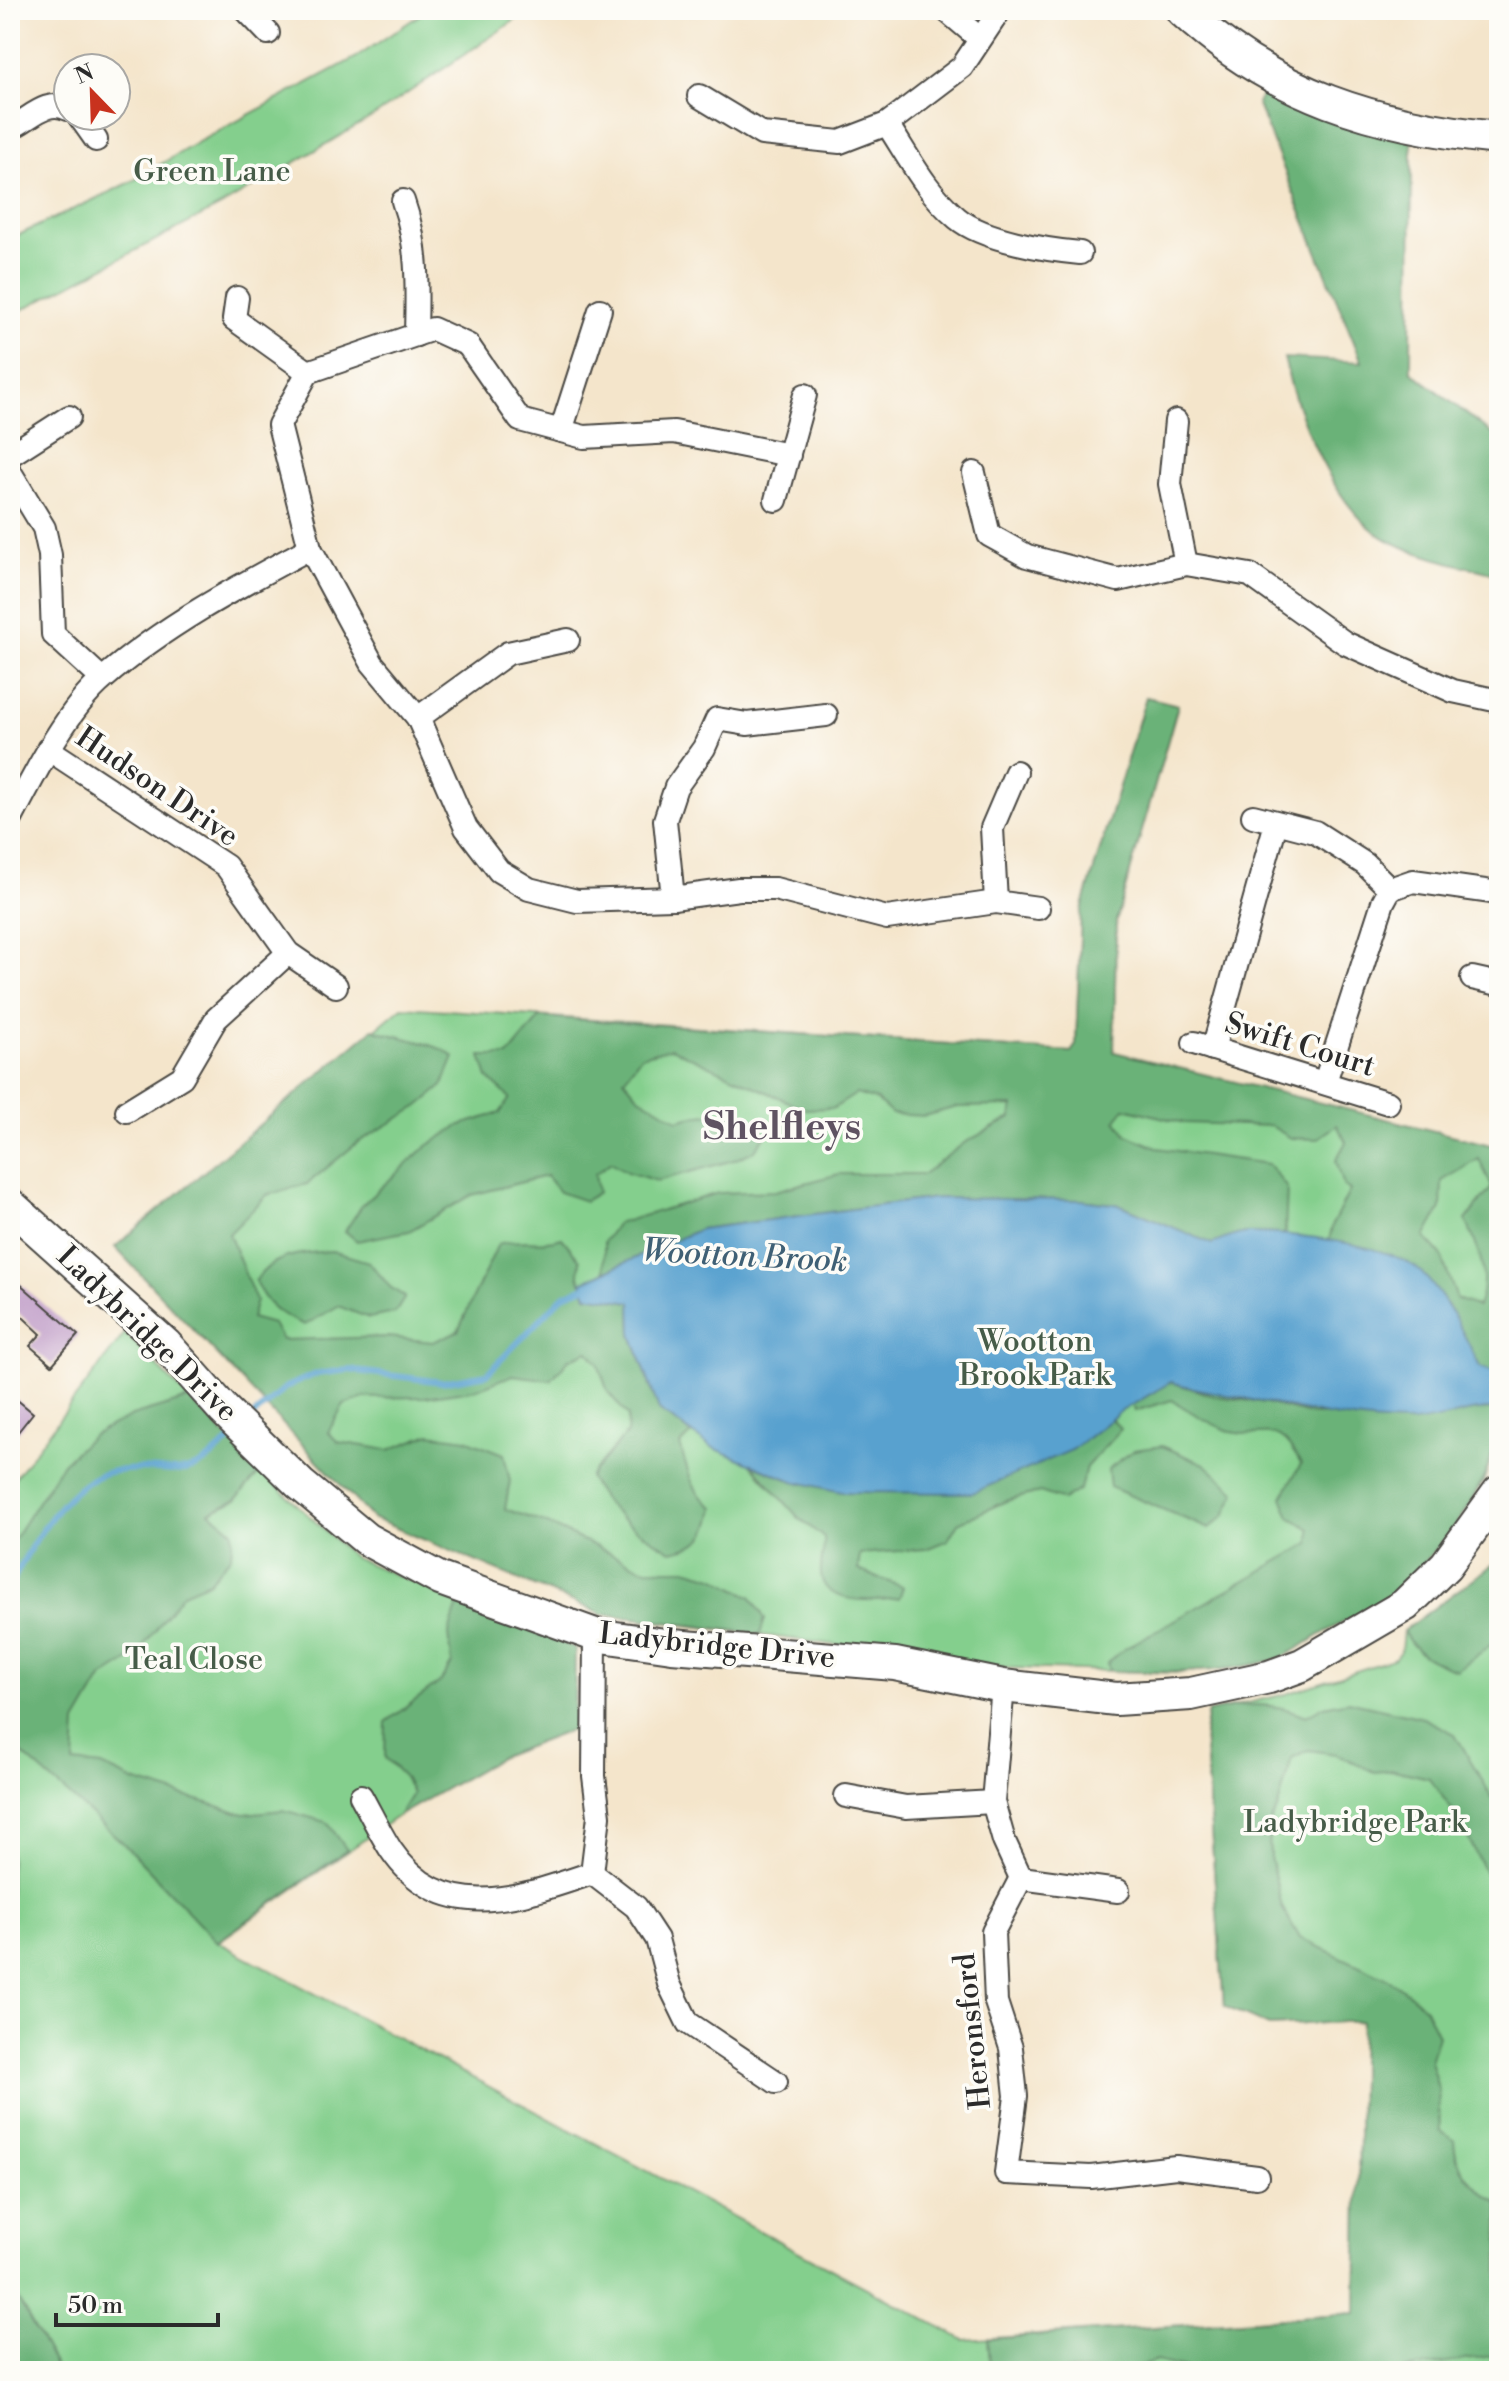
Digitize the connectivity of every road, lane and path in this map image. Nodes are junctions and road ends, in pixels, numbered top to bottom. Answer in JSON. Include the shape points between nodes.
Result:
{"nodes":[{"id":1,"x":246,"y":10,"type":"edge"},
{"id":2,"x":946,"y":10,"type":"edge"},
{"id":3,"x":1000,"y":10,"type":"edge"},
{"id":4,"x":1182,"y":10,"type":"edge"},
{"id":5,"x":268,"y":33,"type":"dead end"},
{"id":6,"x":979,"y":38,"type":"junction"},
{"id":7,"x":699,"y":96,"type":"dead end"},
{"id":8,"x":52,"y":106,"type":"edge"},
{"id":9,"x":887,"y":124,"type":"junction"},
{"id":10,"x":10,"y":128,"type":"edge"},
{"id":11,"x":90,"y":132,"type":"edge"},
{"id":12,"x":1499,"y":138,"type":"edge"},
{"id":13,"x":96,"y":140,"type":"dead end"},
{"id":14,"x":403,"y":201,"type":"dead end"},
{"id":15,"x":1080,"y":253,"type":"dead end"},
{"id":16,"x":237,"y":298,"type":"dead end"},
{"id":17,"x":600,"y":310,"type":"dead end"},
{"id":18,"x":416,"y":335,"type":"junction"},
{"id":19,"x":308,"y":372,"type":"junction"},
{"id":20,"x":805,"y":395,"type":"dead end"},
{"id":21,"x":69,"y":417,"type":"dead end"},
{"id":22,"x":1176,"y":421,"type":"dead end"},
{"id":23,"x":561,"y":431,"type":"junction"},
{"id":24,"x":10,"y":455,"type":"edge"},
{"id":25,"x":789,"y":455,"type":"junction"},
{"id":26,"x":10,"y":472,"type":"edge"},
{"id":27,"x":974,"y":473,"type":"dead end"},
{"id":28,"x":776,"y":500,"type":"dead end"},
{"id":29,"x":310,"y":548,"type":"junction"},
{"id":30,"x":1186,"y":564,"type":"junction"},
{"id":31,"x":568,"y":640,"type":"dead end"},
{"id":32,"x":102,"y":679,"type":"junction"},
{"id":33,"x":1499,"y":701,"type":"edge"},
{"id":34,"x":826,"y":715,"type":"dead end"},
{"id":35,"x":418,"y":718,"type":"junction"},
{"id":36,"x":48,"y":749,"type":"junction"},
{"id":37,"x":1016,"y":772,"type":"dead end"},
{"id":38,"x":1253,"y":816,"type":"dead end"},
{"id":39,"x":10,"y":820,"type":"edge"},
{"id":40,"x":1276,"y":823,"type":"junction"},
{"id":41,"x":1390,"y":889,"type":"junction"},
{"id":42,"x":1499,"y":893,"type":"edge"},
{"id":43,"x":673,"y":898,"type":"junction"},
{"id":44,"x":996,"y":902,"type":"junction"},
{"id":45,"x":1038,"y":908,"type":"dead end"},
{"id":46,"x":288,"y":953,"type":"junction"},
{"id":47,"x":1472,"y":978,"type":"dead end"},
{"id":48,"x":1499,"y":984,"type":"edge"},
{"id":49,"x":336,"y":986,"type":"dead end"},
{"id":50,"x":1325,"y":1082,"type":"junction"},
{"id":51,"x":1388,"y":1103,"type":"dead end"},
{"id":52,"x":127,"y":1111,"type":"dead end"},
{"id":53,"x":10,"y":1205,"type":"edge"},
{"id":54,"x":1499,"y":1492,"type":"edge"},
{"id":55,"x":595,"y":1635,"type":"junction"},
{"id":56,"x":1003,"y":1686,"type":"junction"},
{"id":57,"x":361,"y":1796,"type":"dead end"},
{"id":58,"x":846,"y":1796,"type":"dead end"},
{"id":59,"x":993,"y":1802,"type":"junction"},
{"id":60,"x":592,"y":1873,"type":"junction"},
{"id":61,"x":1021,"y":1878,"type":"junction"},
{"id":62,"x":1118,"y":1891,"type":"dead end"},
{"id":63,"x":776,"y":2082,"type":"dead end"},
{"id":64,"x":1257,"y":2177,"type":"dead end"}],
"edges":[{"from":1,"to":5,"type":"street"},
{"from":2,"to":6,"type":"street"},
{"from":3,"to":6,"type":"street"},
{"from":4,"to":12,"type":"street","via":[[1215,39],[1300,92],[1425,129]]},
{"from":6,"to":9,"type":"street","via":[[962,67]]},
{"from":7,"to":9,"type":"street","via":[[762,134],[840,142]]},
{"from":8,"to":10,"type":"street"},
{"from":9,"to":15,"type":"street","via":[[958,220],[1029,249]]},
{"from":11,"to":13,"type":"street"},
{"from":14,"to":18,"type":"street","via":[[414,231],[418,268]]},
{"from":16,"to":19,"type":"street","via":[[234,319]]},
{"from":17,"to":23,"type":"street"},
{"from":18,"to":19,"type":"street"},
{"from":18,"to":23,"type":"street","via":[[433,329],[468,345],[520,420]]},
{"from":19,"to":29,"type":"street","via":[[279,425]]},
{"from":20,"to":25,"type":"street"},
{"from":21,"to":24,"type":"street"},
{"from":22,"to":30,"type":"street","via":[[1170,484]]},
{"from":23,"to":25,"type":"street","via":[[584,437],[674,432]]},
{"from":25,"to":28,"type":"street"},
{"from":26,"to":32,"type":"street","via":[[44,528],[53,634]]},
{"from":27,"to":30,"type":"street","via":[[989,535],[1027,556],[1118,580]]},
{"from":29,"to":32,"type":"street","via":[[206,605]]},
{"from":29,"to":35,"type":"street","via":[[372,663]]},
{"from":30,"to":33,"type":"street","via":[[1250,575],[1345,643],[1453,691]]},
{"from":31,"to":35,"type":"street","via":[[508,653]]},
{"from":32,"to":36,"type":"street"},
{"from":34,"to":43,"type":"street","via":[[747,724],[717,719],[676,787],[665,820]]},
{"from":35,"to":43,"type":"street","via":[[466,828],[499,871],[529,889],[577,901]]},
{"from":36,"to":39,"type":"street"},
{"from":36,"to":46,"type":"street","name":"Hudson Drive","via":[[226,866]]},
{"from":37,"to":44,"type":"street","via":[[992,828]]},
{"from":38,"to":40,"type":"street"},
{"from":40,"to":41,"type":"street","via":[[1315,832],[1365,864]]},
{"from":40,"to":50,"type":"street","name":"Swift Court","via":[[1204,1046]]},
{"from":41,"to":42,"type":"street","via":[[1413,881]]},
{"from":41,"to":50,"type":"street"},
{"from":43,"to":44,"type":"street","via":[[775,889],[887,918]]},
{"from":44,"to":45,"type":"street"},
{"from":46,"to":49,"type":"street","name":"Hudson Drive"},
{"from":46,"to":52,"type":"street","via":[[216,1019],[182,1077]]},
{"from":47,"to":48,"type":"street"},
{"from":50,"to":51,"type":"street","name":"Swift Court"},
{"from":53,"to":55,"type":"street","name":"Ladybridge Drive","via":[[166,1345],[224,1410],[366,1539],[440,1579]]},
{"from":54,"to":56,"type":"street","name":"Ladybridge Drive","via":[[1446,1565],[1405,1605],[1302,1665],[1191,1694],[1116,1699]]},
{"from":55,"to":56,"type":"street","name":"Ladybridge Drive","via":[[895,1664]]},
{"from":55,"to":60,"type":"street","via":[[593,1761],[599,1816]]},
{"from":56,"to":59,"type":"street"},
{"from":57,"to":60,"type":"street","via":[[393,1852],[429,1888],[479,1902],[524,1896]]},
{"from":58,"to":59,"type":"street","via":[[906,1807]]},
{"from":59,"to":61,"type":"street"},
{"from":60,"to":63,"type":"street","via":[[636,1907],[657,1939],[669,1984],[688,2023]]},
{"from":61,"to":62,"type":"street"},
{"from":61,"to":64,"type":"street","name":"Heronsford","via":[[993,1932],[996,2002],[1011,2048],[1016,2096],[1006,2173],[1091,2177],[1176,2167]]}]}
